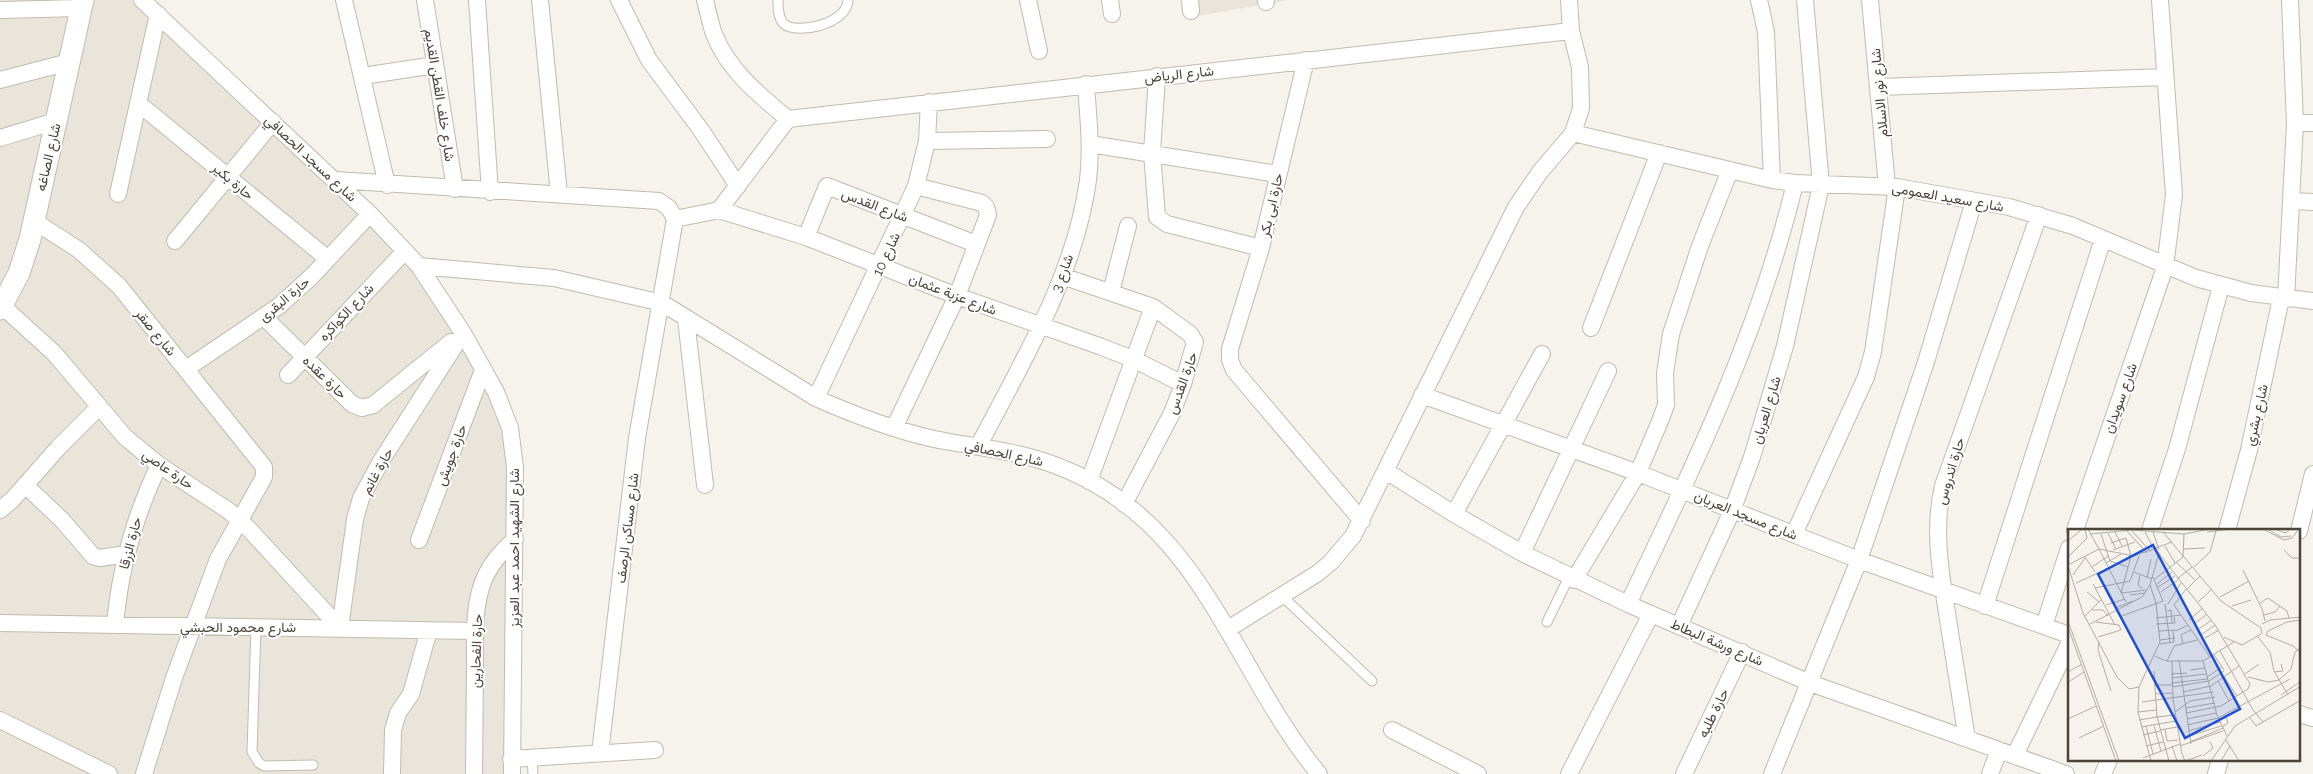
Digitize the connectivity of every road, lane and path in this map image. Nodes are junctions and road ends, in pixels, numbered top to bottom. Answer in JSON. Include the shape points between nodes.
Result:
{"nodes":[{"id":1,"x":142,"y":0,"type":"edge"},
{"id":2,"x":344,"y":0,"type":"edge"},
{"id":3,"x":425,"y":0,"type":"edge"},
{"id":4,"x":477,"y":0,"type":"edge"},
{"id":5,"x":540,"y":0,"type":"edge"},
{"id":6,"x":619,"y":0,"type":"edge"},
{"id":7,"x":705,"y":0,"type":"edge"},
{"id":8,"x":778,"y":0,"type":"edge"},
{"id":9,"x":848,"y":0,"type":"edge"},
{"id":10,"x":1028,"y":0,"type":"edge"},
{"id":11,"x":1569,"y":0,"type":"edge"},
{"id":12,"x":1759,"y":0,"type":"edge"},
{"id":13,"x":1805,"y":0,"type":"edge"},
{"id":14,"x":1870,"y":0,"type":"edge"},
{"id":15,"x":2160,"y":0,"type":"edge"},
{"id":16,"x":2290,"y":0,"type":"edge"},
{"id":17,"x":82,"y":4,"type":"edge"},
{"id":18,"x":0,"y":10,"type":"edge"},
{"id":19,"x":158,"y":14,"type":"junction"},
{"id":20,"x":1571,"y":31,"type":"junction"},
{"id":21,"x":1039,"y":50,"type":"dead end"},
{"id":22,"x":1306,"y":60,"type":"junction"},
{"id":23,"x":69,"y":62,"type":"junction"},
{"id":24,"x":435,"y":65,"type":"junction"},
{"id":25,"x":363,"y":76,"type":"junction"},
{"id":26,"x":1157,"y":76,"type":"junction"},
{"id":27,"x":2165,"y":77,"type":"junction"},
{"id":28,"x":0,"y":80,"type":"edge"},
{"id":29,"x":1086,"y":84,"type":"junction"},
{"id":30,"x":1879,"y":87,"type":"junction"},
{"id":31,"x":929,"y":102,"type":"junction"},
{"id":32,"x":138,"y":103,"type":"junction"},
{"id":33,"x":788,"y":119,"type":"junction"},
{"id":34,"x":56,"y":121,"type":"junction"},
{"id":35,"x":273,"y":122,"type":"junction"},
{"id":36,"x":2295,"y":123,"type":"junction"},
{"id":37,"x":2313,"y":123,"type":"edge"},
{"id":38,"x":1573,"y":133,"type":"junction"},
{"id":39,"x":0,"y":138,"type":"edge"},
{"id":40,"x":1047,"y":139,"type":"dead end"},
{"id":41,"x":927,"y":141,"type":"junction"},
{"id":42,"x":1090,"y":144,"type":"junction"},
{"id":43,"x":1152,"y":153,"type":"junction"},
{"id":44,"x":1659,"y":153,"type":"junction"},
{"id":45,"x":1730,"y":170,"type":"junction"},
{"id":46,"x":1278,"y":174,"type":"junction"},
{"id":47,"x":228,"y":177,"type":"junction"},
{"id":48,"x":335,"y":180,"type":"junction"},
{"id":49,"x":1772,"y":180,"type":"junction"},
{"id":50,"x":1795,"y":183,"type":"junction"},
{"id":51,"x":387,"y":185,"type":"junction"},
{"id":52,"x":1821,"y":185,"type":"junction"},
{"id":53,"x":738,"y":186,"type":"junction"},
{"id":54,"x":916,"y":186,"type":"junction"},
{"id":55,"x":1892,"y":187,"type":"junction"},
{"id":56,"x":455,"y":190,"type":"junction"},
{"id":57,"x":490,"y":192,"type":"junction"},
{"id":58,"x":118,"y":194,"type":"dead end"},
{"id":59,"x":559,"y":194,"type":"junction"},
{"id":60,"x":2292,"y":200,"type":"junction"},
{"id":61,"x":1974,"y":201,"type":"junction"},
{"id":62,"x":2313,"y":202,"type":"edge"},
{"id":63,"x":720,"y":210,"type":"junction"},
{"id":64,"x":370,"y":214,"type":"junction"},
{"id":65,"x":2039,"y":215,"type":"junction"},
{"id":66,"x":904,"y":216,"type":"junction"},
{"id":67,"x":676,"y":219,"type":"junction"},
{"id":68,"x":34,"y":222,"type":"junction"},
{"id":69,"x":1128,"y":226,"type":"dead end"},
{"id":70,"x":806,"y":237,"type":"junction"},
{"id":71,"x":2103,"y":238,"type":"junction"},
{"id":72,"x":175,"y":241,"type":"dead end"},
{"id":73,"x":976,"y":244,"type":"junction"},
{"id":74,"x":1261,"y":248,"type":"junction"},
{"id":75,"x":405,"y":251,"type":"junction"},
{"id":76,"x":328,"y":259,"type":"junction"},
{"id":77,"x":419,"y":266,"type":"junction"},
{"id":78,"x":880,"y":266,"type":"junction"},
{"id":79,"x":2165,"y":267,"type":"junction"},
{"id":80,"x":1062,"y":276,"type":"junction"},
{"id":81,"x":2221,"y":286,"type":"junction"},
{"id":82,"x":1111,"y":292,"type":"junction"},
{"id":83,"x":957,"y":296,"type":"junction"},
{"id":84,"x":2284,"y":299,"type":"junction"},
{"id":85,"x":2313,"y":302,"type":"edge"},
{"id":86,"x":662,"y":304,"type":"junction"},
{"id":87,"x":1,"y":306,"type":"edge"},
{"id":88,"x":1153,"y":307,"type":"junction"},
{"id":89,"x":264,"y":317,"type":"junction"},
{"id":90,"x":686,"y":319,"type":"junction"},
{"id":91,"x":1040,"y":326,"type":"junction"},
{"id":92,"x":1590,"y":328,"type":"dead end"},
{"id":93,"x":463,"y":333,"type":"junction"},
{"id":94,"x":1542,"y":354,"type":"dead end"},
{"id":95,"x":304,"y":357,"type":"junction"},
{"id":96,"x":1135,"y":360,"type":"junction"},
{"id":97,"x":186,"y":369,"type":"junction"},
{"id":98,"x":483,"y":370,"type":"junction"},
{"id":99,"x":1608,"y":371,"type":"dead end"},
{"id":100,"x":288,"y":374,"type":"dead end"},
{"id":101,"x":1183,"y":384,"type":"junction"},
{"id":102,"x":1422,"y":394,"type":"junction"},
{"id":103,"x":816,"y":398,"type":"junction"},
{"id":104,"x":99,"y":407,"type":"junction"},
{"id":105,"x":1504,"y":424,"type":"junction"},
{"id":106,"x":894,"y":428,"type":"junction"},
{"id":107,"x":978,"y":446,"type":"junction"},
{"id":108,"x":1573,"y":449,"type":"junction"},
{"id":109,"x":159,"y":465,"type":"junction"},
{"id":110,"x":1386,"y":471,"type":"junction"},
{"id":111,"x":1638,"y":473,"type":"junction"},
{"id":112,"x":2313,"y":474,"type":"edge"},
{"id":113,"x":1089,"y":482,"type":"junction"},
{"id":114,"x":704,"y":484,"type":"dead end"},
{"id":115,"x":25,"y":485,"type":"junction"},
{"id":116,"x":1683,"y":490,"type":"junction"},
{"id":117,"x":1124,"y":504,"type":"junction"},
{"id":118,"x":0,"y":510,"type":"edge"},
{"id":119,"x":1732,"y":511,"type":"junction"},
{"id":120,"x":1454,"y":514,"type":"junction"},
{"id":121,"x":239,"y":520,"type":"junction"},
{"id":122,"x":1362,"y":521,"type":"junction"},
{"id":123,"x":2075,"y":529,"type":"edge"},
{"id":124,"x":2150,"y":529,"type":"edge"},
{"id":125,"x":2227,"y":529,"type":"edge"},
{"id":126,"x":2299,"y":529,"type":"edge"},
{"id":127,"x":1794,"y":534,"type":"junction"},
{"id":128,"x":515,"y":539,"type":"junction"},
{"id":129,"x":419,"y":540,"type":"dead end"},
{"id":130,"x":2068,"y":551,"type":"edge"},
{"id":131,"x":1522,"y":553,"type":"junction"},
{"id":132,"x":126,"y":554,"type":"junction"},
{"id":133,"x":1859,"y":560,"type":"junction"},
{"id":134,"x":1572,"y":578,"type":"junction"},
{"id":135,"x":1944,"y":592,"type":"junction"},
{"id":136,"x":1282,"y":596,"type":"junction"},
{"id":137,"x":1628,"y":604,"type":"junction"},
{"id":138,"x":1985,"y":606,"type":"junction"},
{"id":139,"x":1651,"y":614,"type":"junction"},
{"id":140,"x":1548,"y":622,"type":"dead end"},
{"id":141,"x":116,"y":625,"type":"junction"},
{"id":142,"x":1,"y":626,"type":"edge"},
{"id":143,"x":256,"y":626,"type":"junction"},
{"id":144,"x":1679,"y":626,"type":"junction"},
{"id":145,"x":2044,"y":626,"type":"junction"},
{"id":146,"x":193,"y":627,"type":"junction"},
{"id":147,"x":340,"y":628,"type":"junction"},
{"id":148,"x":1228,"y":629,"type":"junction"},
{"id":149,"x":429,"y":630,"type":"junction"},
{"id":150,"x":475,"y":631,"type":"junction"},
{"id":151,"x":2068,"y":635,"type":"edge"},
{"id":152,"x":2068,"y":646,"type":"edge"},
{"id":153,"x":1742,"y":652,"type":"junction"},
{"id":154,"x":1372,"y":681,"type":"dead end"},
{"id":155,"x":1810,"y":682,"type":"junction"},
{"id":156,"x":2300,"y":714,"type":"edge"},
{"id":157,"x":2313,"y":718,"type":"edge"},
{"id":158,"x":0,"y":720,"type":"edge"},
{"id":159,"x":1392,"y":730,"type":"dead end"},
{"id":160,"x":1967,"y":739,"type":"junction"},
{"id":161,"x":655,"y":750,"type":"dead end"},
{"id":162,"x":1999,"y":750,"type":"junction"},
{"id":163,"x":600,"y":753,"type":"junction"},
{"id":164,"x":2015,"y":756,"type":"junction"},
{"id":165,"x":2107,"y":762,"type":"edge"},
{"id":166,"x":313,"y":765,"type":"dead end"},
{"id":167,"x":511,"y":766,"type":"edge"},
{"id":168,"x":533,"y":766,"type":"edge"},
{"id":169,"x":109,"y":774,"type":"edge"},
{"id":170,"x":144,"y":774,"type":"edge"},
{"id":171,"x":392,"y":774,"type":"edge"},
{"id":172,"x":474,"y":774,"type":"edge"},
{"id":173,"x":1319,"y":774,"type":"edge"},
{"id":174,"x":1478,"y":774,"type":"edge"},
{"id":175,"x":1569,"y":774,"type":"edge"},
{"id":176,"x":1684,"y":774,"type":"edge"},
{"id":177,"x":1772,"y":774,"type":"edge"},
{"id":178,"x":1990,"y":774,"type":"edge"},
{"id":179,"x":2066,"y":774,"type":"edge"},
{"id":180,"x":2103,"y":774,"type":"edge"}],
"edges":[{"from":1,"to":19,"type":"street","name":"شارع مسجد الحصافي"},
{"from":2,"to":25,"type":"street"},
{"from":3,"to":24,"type":"street","name":"شارع خلف القطن القديم"},
{"from":4,"to":57,"type":"street"},
{"from":5,"to":59,"type":"street"},
{"from":6,"to":53,"type":"street","via":[[649,60]]},
{"from":7,"to":33,"type":"street","via":[[715,35],[734,70]]},
{"from":8,"to":9,"type":"lane","via":[[780,19],[795,28],[838,19]]},
{"from":10,"to":21,"type":"street"},
{"from":11,"to":20,"type":"street"},
{"from":12,"to":49,"type":"street","via":[[1766,32]]},
{"from":13,"to":52,"type":"street","name":"شارع العريان"},
{"from":14,"to":30,"type":"street","name":"شارع نور الاسلام"},
{"from":15,"to":27,"type":"street","name":"شارع سويدان"},
{"from":16,"to":36,"type":"street","name":"شارع بشري"},
{"from":17,"to":18,"type":"street"},
{"from":17,"to":23,"type":"street","name":"شارع الصاغه"},
{"from":19,"to":32,"type":"street"},
{"from":19,"to":35,"type":"street","name":"شارع مسجد الحصافي"},
{"from":20,"to":22,"type":"street","name":"شارع الرياض"},
{"from":20,"to":38,"type":"street","via":[[1580,68],[1581,108]]},
{"from":22,"to":26,"type":"street","name":"شارع الرياض"},
{"from":22,"to":46,"type":"street","name":"حارة ابى بكر"},
{"from":23,"to":28,"type":"street"},
{"from":23,"to":34,"type":"street","name":"شارع الصاغه"},
{"from":24,"to":25,"type":"street"},
{"from":24,"to":56,"type":"street","name":"شارع خلف القطن القديم"},
{"from":25,"to":51,"type":"street"},
{"from":26,"to":29,"type":"street","name":"شارع الرياض"},
{"from":26,"to":43,"type":"street"},
{"from":27,"to":30,"type":"street"},
{"from":27,"to":79,"type":"street","name":"شارع سويدان","via":[[2174,195]]},
{"from":29,"to":31,"type":"street","name":"شارع الرياض"},
{"from":29,"to":42,"type":"street","name":"شارع 3"},
{"from":30,"to":55,"type":"street","name":"شارع نور الاسلام"},
{"from":31,"to":33,"type":"street","name":"شارع الرياض"},
{"from":31,"to":41,"type":"street","name":"شارع 10"},
{"from":32,"to":47,"type":"street","name":"حارة بكير"},
{"from":32,"to":58,"type":"street"},
{"from":33,"to":53,"type":"street"},
{"from":34,"to":39,"type":"street"},
{"from":34,"to":68,"type":"street","name":"شارع الصاغه"},
{"from":35,"to":47,"type":"street"},
{"from":35,"to":48,"type":"street","name":"شارع مسجد الحصافي"},
{"from":36,"to":37,"type":"street"},
{"from":36,"to":60,"type":"street","name":"شارع بشري"},
{"from":38,"to":44,"type":"street","name":"شارع سعيد العمومى"},
{"from":38,"to":102,"type":"street","via":[[1516,207]]},
{"from":40,"to":41,"type":"street"},
{"from":41,"to":54,"type":"street","name":"شارع 10"},
{"from":42,"to":43,"type":"street"},
{"from":42,"to":80,"type":"street","name":"شارع 3","via":[[1088,180]]},
{"from":43,"to":46,"type":"street"},
{"from":43,"to":74,"type":"street","via":[[1155,208],[1160,221]]},
{"from":44,"to":45,"type":"street","name":"شارع سعيد العمومى"},
{"from":44,"to":92,"type":"street"},
{"from":45,"to":49,"type":"street","name":"شارع سعيد العمومى"},
{"from":45,"to":111,"type":"street","via":[[1700,246],[1671,334],[1665,373],[1666,405]]},
{"from":46,"to":74,"type":"street","name":"حارة ابى بكر"},
{"from":47,"to":72,"type":"street"},
{"from":47,"to":76,"type":"street","name":"حارة بكير"},
{"from":48,"to":51,"type":"street"},
{"from":48,"to":64,"type":"street","name":"شارع مسجد الحصافي"},
{"from":49,"to":50,"type":"street","name":"شارع سعيد العمومى"},
{"from":50,"to":52,"type":"street","name":"شارع سعيد العمومى"},
{"from":50,"to":116,"type":"street","via":[[1752,325]]},
{"from":51,"to":56,"type":"street"},
{"from":52,"to":55,"type":"street","name":"شارع سعيد العمومى"},
{"from":52,"to":119,"type":"street","name":"شارع العريان","via":[[1785,346]]},
{"from":53,"to":63,"type":"street"},
{"from":54,"to":66,"type":"street","name":"شارع 10"},
{"from":54,"to":73,"type":"street","via":[[982,203],[988,215]]},
{"from":55,"to":61,"type":"street","name":"شارع سعيد العمومى"},
{"from":55,"to":127,"type":"street","name":"شارع نور الاسلام","via":[[1873,352],[1866,377]]},
{"from":56,"to":57,"type":"street"},
{"from":57,"to":59,"type":"street"},
{"from":59,"to":67,"type":"street","via":[[659,201],[670,208]]},
{"from":60,"to":62,"type":"street"},
{"from":60,"to":84,"type":"street","name":"شارع بشري"},
{"from":61,"to":65,"type":"street","name":"شارع سعيد العمومى"},
{"from":61,"to":133,"type":"street","via":[[1926,362]]},
{"from":63,"to":67,"type":"street"},
{"from":63,"to":70,"type":"street","name":"شارع عزبة عثمان"},
{"from":64,"to":75,"type":"street","name":"شارع مسجد الحصافي"},
{"from":64,"to":76,"type":"street","name":"حارة البقرى"},
{"from":65,"to":71,"type":"street","name":"شارع سعيد العمومى"},
{"from":65,"to":135,"type":"street","name":"حارة اندروس","via":[[1943,486],[1937,530]]},
{"from":66,"to":70,"type":"street","name":"شارع القدس","via":[[826,186]]},
{"from":66,"to":73,"type":"street","name":"شارع القدس"},
{"from":66,"to":78,"type":"street","name":"شارع 10"},
{"from":67,"to":86,"type":"street","name":"شارع مساكن الرصف"},
{"from":68,"to":87,"type":"street","name":"شارع الصاغه","via":[[18,273]]},
{"from":68,"to":97,"type":"street","name":"شارع صقر","via":[[65,240],[100,267]]},
{"from":69,"to":82,"type":"street"},
{"from":70,"to":78,"type":"street","name":"شارع عزبة عثمان"},
{"from":71,"to":79,"type":"street","name":"شارع سعيد العمومى"},
{"from":71,"to":138,"type":"street"},
{"from":73,"to":83,"type":"street"},
{"from":74,"to":122,"type":"street","name":"حارة ابى بكر","via":[[1230,350],[1230,360],[1234,370]]},
{"from":75,"to":77,"type":"street","name":"شارع مسجد الحصافي"},
{"from":75,"to":95,"type":"street","name":"شارع الكواكره"},
{"from":76,"to":89,"type":"street","name":"حارة البقرى"},
{"from":77,"to":86,"type":"street","name":"شارع الحصافي","via":[[554,278]]},
{"from":77,"to":93,"type":"street","name":"شارع مسجد الحصافي"},
{"from":78,"to":83,"type":"street","name":"شارع عزبة عثمان"},
{"from":78,"to":103,"type":"street","name":"شارع 10"},
{"from":79,"to":81,"type":"street","name":"شارع سعيد العمومى"},
{"from":79,"to":123,"type":"street","name":"شارع سويدان"},
{"from":80,"to":82,"type":"street","name":"حارة القدس"},
{"from":80,"to":91,"type":"street","name":"شارع 3"},
{"from":81,"to":84,"type":"street","name":"شارع سعيد العمومى"},
{"from":81,"to":124,"type":"street","via":[[2177,449]]},
{"from":82,"to":88,"type":"street","name":"حارة القدس"},
{"from":83,"to":91,"type":"street","name":"شارع عزبة عثمان"},
{"from":83,"to":106,"type":"street"},
{"from":84,"to":85,"type":"street","name":"شارع سعيد العمومى"},
{"from":84,"to":125,"type":"street","name":"شارع بشري"},
{"from":86,"to":90,"type":"street","name":"شارع الحصافي"},
{"from":86,"to":163,"type":"street","name":"شارع مساكن الرصف","via":[[637,438]]},
{"from":87,"to":104,"type":"street","name":"حارة عاصي","via":[[54,353]]},
{"from":88,"to":96,"type":"street"},
{"from":88,"to":101,"type":"street","name":"حارة القدس","via":[[1190,334],[1195,342]]},
{"from":89,"to":95,"type":"street","name":"حارة عقده"},
{"from":89,"to":97,"type":"street","name":"حارة البقرى"},
{"from":90,"to":103,"type":"street","name":"شارع الحصافي"},
{"from":90,"to":114,"type":"street"},
{"from":91,"to":96,"type":"street","name":"شارع عزبة عثمان"},
{"from":91,"to":107,"type":"street","name":"شارع 3"},
{"from":93,"to":95,"type":"street","name":"حارة عقده","via":[[368,408],[352,404]]},
{"from":93,"to":98,"type":"street","name":"شارع الشهيد احمد عبد العزيز"},
{"from":93,"to":147,"type":"street","name":"حارة غانم","via":[[361,498],[355,519]]},
{"from":94,"to":105,"type":"street"},
{"from":95,"to":100,"type":"street","name":"شارع الكواكره"},
{"from":96,"to":101,"type":"street","name":"شارع عزبة عثمان"},
{"from":96,"to":113,"type":"street"},
{"from":97,"to":121,"type":"street","name":"شارع صقر","via":[[264,467],[264,477]]},
{"from":98,"to":128,"type":"street","name":"شارع الشهيد احمد عبد العزيز","via":[[504,410],[514,447]]},
{"from":98,"to":129,"type":"street","name":"حارة جويش"},
{"from":99,"to":108,"type":"street"},
{"from":101,"to":117,"type":"street","name":"حارة القدس","via":[[1172,413]]},
{"from":102,"to":105,"type":"street","name":"شارع مسجد العريان"},
{"from":102,"to":110,"type":"street"},
{"from":103,"to":106,"type":"street","name":"شارع الحصافي"},
{"from":104,"to":109,"type":"street","name":"حارة عاصي","via":[[125,437]]},
{"from":104,"to":115,"type":"street"},
{"from":105,"to":108,"type":"street","name":"شارع مسجد العريان"},
{"from":105,"to":120,"type":"street"},
{"from":106,"to":107,"type":"street","name":"شارع الحصافي"},
{"from":107,"to":113,"type":"street","name":"شارع الحصافي","via":[[1013,452],[1051,464]]},
{"from":108,"to":111,"type":"street","name":"شارع مسجد العريان"},
{"from":108,"to":131,"type":"street"},
{"from":109,"to":121,"type":"street","name":"حارة عاصي"},
{"from":109,"to":132,"type":"street","name":"حارة الزرقا","via":[[137,516]]},
{"from":110,"to":120,"type":"street","name":"شارع ورشة البطاط"},
{"from":110,"to":122,"type":"street"},
{"from":111,"to":116,"type":"street","name":"شارع مسجد العريان"},
{"from":111,"to":134,"type":"street"},
{"from":112,"to":126,"type":"street"},
{"from":113,"to":117,"type":"street","name":"شارع الحصافي"},
{"from":115,"to":118,"type":"street"},
{"from":115,"to":132,"type":"street","via":[[62,520],[93,556]]},
{"from":116,"to":119,"type":"street","name":"شارع مسجد العريان"},
{"from":116,"to":137,"type":"street"},
{"from":117,"to":148,"type":"street","name":"شارع الحصافي","via":[[1182,558]]},
{"from":119,"to":127,"type":"street","name":"شارع مسجد العريان"},
{"from":119,"to":144,"type":"street","name":"شارع العريان"},
{"from":120,"to":131,"type":"street","name":"شارع ورشة البطاط"},
{"from":121,"to":146,"type":"street","via":[[218,559]]},
{"from":121,"to":147,"type":"street","name":"حارة عاصي"},
{"from":122,"to":136,"type":"street","via":[[1331,562]]},
{"from":127,"to":133,"type":"street","name":"شارع مسجد العريان"},
{"from":128,"to":150,"type":"street","name":"حارة الفحارين","via":[[490,566],[482,583]]},
{"from":128,"to":167,"type":"street","name":"شارع الشهيد احمد عبد العزيز"},
{"from":130,"to":145,"type":"street"},
{"from":131,"to":134,"type":"street","name":"شارع ورشة البطاط"},
{"from":132,"to":141,"type":"street","name":"حارة الزرقا"},
{"from":133,"to":135,"type":"street","name":"شارع مسجد العريان"},
{"from":133,"to":155,"type":"street"},
{"from":134,"to":137,"type":"street","name":"شارع ورشة البطاط"},
{"from":134,"to":140,"type":"lane"},
{"from":135,"to":138,"type":"street","name":"شارع مسجد العريان"},
{"from":135,"to":160,"type":"street","name":"حارة اندروس"},
{"from":136,"to":148,"type":"street"},
{"from":136,"to":154,"type":"lane"},
{"from":137,"to":139,"type":"street","name":"شارع ورشة البطاط"},
{"from":138,"to":145,"type":"street","name":"شارع مسجد العريان"},
{"from":139,"to":144,"type":"street","name":"شارع ورشة البطاط"},
{"from":139,"to":175,"type":"street"},
{"from":141,"to":142,"type":"street","name":"شارع محمود الحبشي"},
{"from":141,"to":146,"type":"street","name":"شارع محمود الحبشي"},
{"from":143,"to":146,"type":"street","name":"شارع محمود الحبشي"},
{"from":143,"to":147,"type":"street","name":"شارع محمود الحبشي"},
{"from":143,"to":166,"type":"lane","via":[[254,758],[264,766]]},
{"from":144,"to":153,"type":"street","name":"شارع ورشة البطاط"},
{"from":145,"to":151,"type":"street","name":"شارع مسجد العريان"},
{"from":146,"to":170,"type":"street"},
{"from":147,"to":149,"type":"street","name":"شارع محمود الحبشي"},
{"from":148,"to":173,"type":"street","name":"شارع الحصافي","via":[[1290,737]]},
{"from":149,"to":150,"type":"street","name":"شارع محمود الحبشي"},
{"from":149,"to":171,"type":"street","via":[[411,694],[398,713],[393,730]]},
{"from":150,"to":172,"type":"street","name":"حارة الفحارين"},
{"from":152,"to":164,"type":"street"},
{"from":153,"to":155,"type":"street","name":"شارع ورشة البطاط"},
{"from":153,"to":176,"type":"street","name":"حارة طلبه"},
{"from":155,"to":160,"type":"street","name":"شارع ورشة البطاط"},
{"from":155,"to":177,"type":"street"},
{"from":156,"to":157,"type":"street"},
{"from":158,"to":169,"type":"street"},
{"from":159,"to":174,"type":"street"},
{"from":160,"to":162,"type":"street","name":"شارع ورشة البطاط"},
{"from":161,"to":163,"type":"street"},
{"from":162,"to":164,"type":"street","name":"شارع ورشة البطاط"},
{"from":162,"to":178,"type":"street"},
{"from":163,"to":168,"type":"street"},
{"from":164,"to":179,"type":"street","name":"شارع ورشة البطاط"},
{"from":165,"to":180,"type":"street"},
{"from":167,"to":168,"type":"street"}]}
